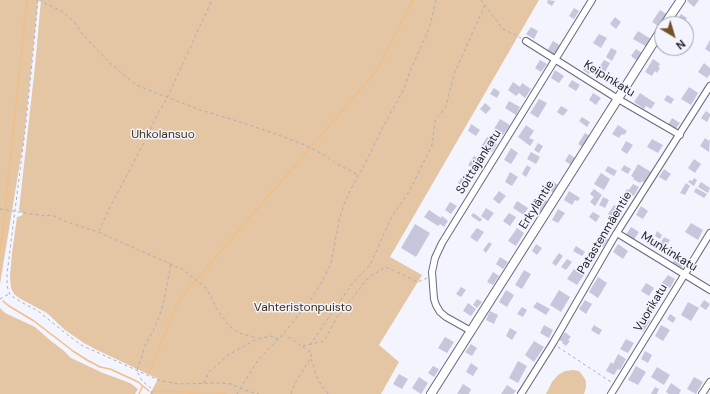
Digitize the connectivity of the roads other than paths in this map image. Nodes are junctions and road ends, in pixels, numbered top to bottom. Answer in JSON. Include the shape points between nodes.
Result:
{"nodes":[{"id":1,"x":592,"y":0,"type":"edge"},
{"id":2,"x":681,"y":0,"type":"edge"},
{"id":3,"x":671,"y":16,"type":"edge"},
{"id":4,"x":526,"y":41,"type":"road end"},
{"id":5,"x":654,"y":43,"type":"edge"},
{"id":6,"x":556,"y":59,"type":"junction"},
{"id":7,"x":710,"y":86,"type":"edge"},
{"id":8,"x":618,"y":99,"type":"junction"},
{"id":9,"x":680,"y":135,"type":"junction"},
{"id":10,"x":617,"y":233,"type":"junction"},
{"id":11,"x":710,"y":233,"type":"edge"},
{"id":12,"x":684,"y":275,"type":"junction"},
{"id":13,"x":710,"y":290,"type":"edge"},
{"id":14,"x":471,"y":331,"type":"junction"},
{"id":15,"x":710,"y":382,"type":"edge"},
{"id":16,"x":431,"y":394,"type":"edge"},
{"id":17,"x":521,"y":394,"type":"edge"},
{"id":18,"x":611,"y":394,"type":"edge"},
{"id":19,"x":702,"y":394,"type":"edge"}],
"edges":[{"from":1,"to":6,"type":"street","name":"Soittajankatu"},
{"from":2,"to":3,"type":"street"},
{"from":4,"to":6,"type":"street","name":"Keipinkatu"},
{"from":5,"to":8,"type":"street","name":"Erkyläntie"},
{"from":6,"to":8,"type":"street","name":"Keipinkatu"},
{"from":6,"to":14,"type":"street","name":"Soittajankatu","via":[[442,243],[436,258],[432,272],[436,306],[446,317]]},
{"from":7,"to":9,"type":"street","name":"Patastenmäentie"},
{"from":8,"to":9,"type":"street","name":"Keipinkatu"},
{"from":8,"to":14,"type":"street","name":"Erkyläntie"},
{"from":9,"to":10,"type":"street","name":"Patastenmäentie"},
{"from":10,"to":12,"type":"street","name":"Munkinkatu"},
{"from":10,"to":17,"type":"street","name":"Patastenmäentie"},
{"from":11,"to":12,"type":"street","name":"Vuorikatu"},
{"from":12,"to":13,"type":"street","name":"Munkinkatu"},
{"from":12,"to":18,"type":"street","name":"Vuorikatu"},
{"from":14,"to":16,"type":"street","name":"Erkyläntie"},
{"from":15,"to":19,"type":"street"}]}
